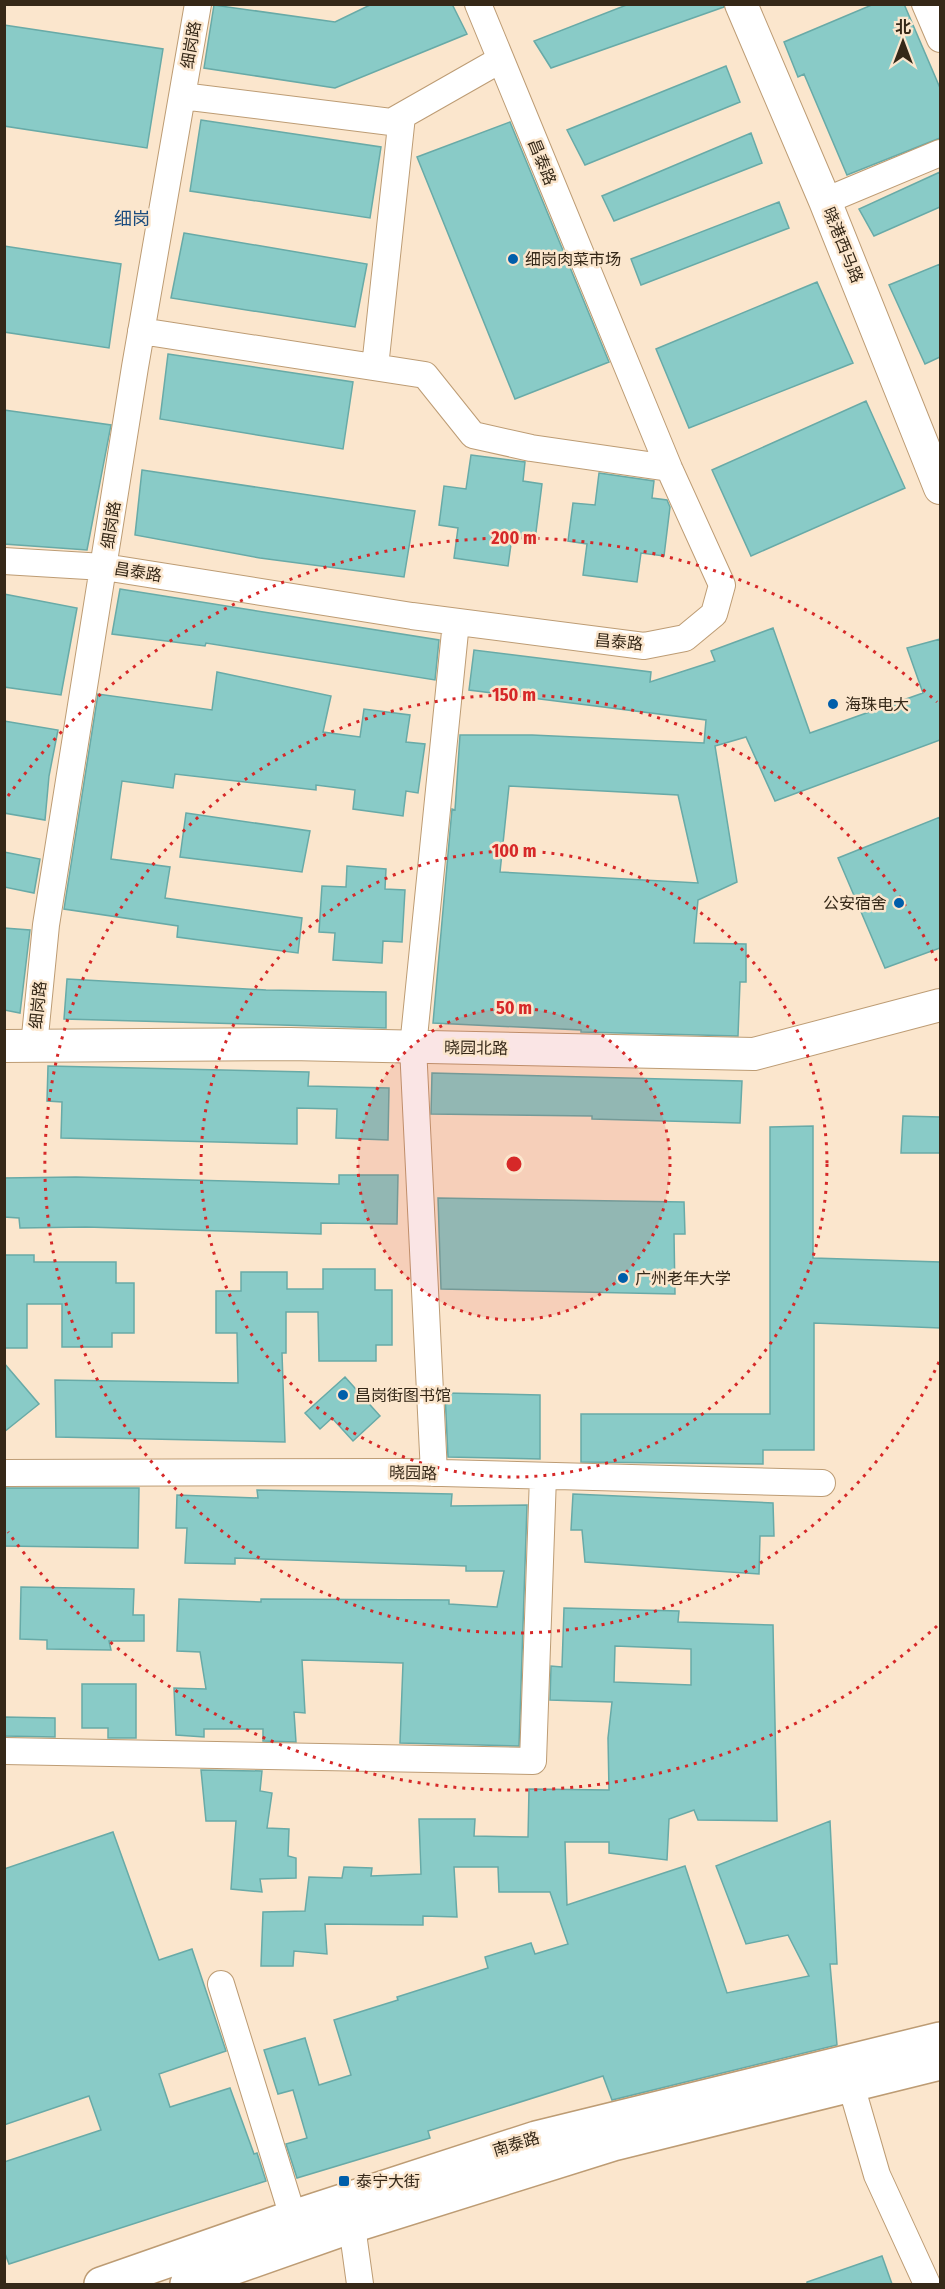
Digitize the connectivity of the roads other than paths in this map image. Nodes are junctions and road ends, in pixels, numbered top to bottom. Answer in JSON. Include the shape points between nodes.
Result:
{"nodes":[{"id":1,"x":198,"y":4,"type":"edge"},
{"id":2,"x":478,"y":4,"type":"edge"},
{"id":3,"x":741,"y":4,"type":"edge"},
{"id":4,"x":925,"y":4,"type":"edge"},
{"id":5,"x":940,"y":39,"type":"edge"},
{"id":6,"x":500,"y":60,"type":"junction"},
{"id":7,"x":182,"y":96,"type":"junction"},
{"id":8,"x":402,"y":116,"type":"junction"},
{"id":9,"x":940,"y":153,"type":"edge"},
{"id":10,"x":825,"y":201,"type":"junction"},
{"id":11,"x":141,"y":331,"type":"junction"},
{"id":12,"x":375,"y":368,"type":"junction"},
{"id":13,"x":669,"y":468,"type":"junction"},
{"id":14,"x":940,"y":488,"type":"edge"},
{"id":15,"x":4,"y":561,"type":"edge"},
{"id":16,"x":105,"y":567,"type":"junction"},
{"id":17,"x":456,"y":622,"type":"junction"},
{"id":18,"x":940,"y":1005,"type":"edge"},
{"id":19,"x":19,"y":1046,"type":"edge"},
{"id":20,"x":413,"y":1047,"type":"junction"},
{"id":21,"x":4,"y":1473,"type":"edge"},
{"id":22,"x":434,"y":1473,"type":"junction"},
{"id":23,"x":543,"y":1476,"type":"junction"},
{"id":24,"x":822,"y":1483,"type":"dead end"},
{"id":25,"x":4,"y":1751,"type":"edge"},
{"id":26,"x":220,"y":1984,"type":"dead end"},
{"id":27,"x":940,"y":2039,"type":"edge"},
{"id":28,"x":940,"y":2063,"type":"edge"},
{"id":29,"x":847,"y":2073,"type":"junction"},
{"id":30,"x":293,"y":2217,"type":"junction"},
{"id":31,"x":352,"y":2226,"type":"junction"},
{"id":32,"x":101,"y":2284,"type":"edge"},
{"id":33,"x":187,"y":2284,"type":"edge"},
{"id":34,"x":360,"y":2284,"type":"edge"},
{"id":35,"x":927,"y":2284,"type":"edge"}],
"edges":[{"from":1,"to":7,"type":"street","name":"细岗路"},
{"from":2,"to":6,"type":"street","name":"昌泰路"},
{"from":3,"to":10,"type":"street","name":"晓港西马路"},
{"from":4,"to":5,"type":"street"},
{"from":6,"to":8,"type":"street"},
{"from":6,"to":13,"type":"street","name":"昌泰路"},
{"from":7,"to":8,"type":"street","via":[[391,122]]},
{"from":7,"to":11,"type":"street","name":"细岗路"},
{"from":8,"to":12,"type":"street"},
{"from":9,"to":10,"type":"street"},
{"from":10,"to":14,"type":"street","name":"晓港西马路"},
{"from":11,"to":12,"type":"street"},
{"from":11,"to":16,"type":"street","name":"细岗路"},
{"from":12,"to":13,"type":"street","via":[[425,375],[472,435],[531,448]]},
{"from":13,"to":17,"type":"street","name":"昌泰路","via":[[722,585],[714,614],[685,638],[644,646]]},
{"from":15,"to":16,"type":"street","name":"昌泰路"},
{"from":16,"to":17,"type":"street","name":"昌泰路"},
{"from":16,"to":19,"type":"street","name":"细岗路","via":[[46,925]]},
{"from":17,"to":20,"type":"street"},
{"from":18,"to":20,"type":"street","name":"晓园北路","via":[[754,1054]]},
{"from":19,"to":20,"type":"street","name":"晓园北路"},
{"from":20,"to":22,"type":"street"},
{"from":21,"to":22,"type":"street","name":"晓园路"},
{"from":22,"to":23,"type":"street","name":"晓园路"},
{"from":23,"to":24,"type":"street","name":"晓园路"},
{"from":23,"to":25,"type":"street","via":[[533,1761]]},
{"from":26,"to":30,"type":"street"},
{"from":27,"to":29,"type":"main road","name":"南泰路"},
{"from":28,"to":29,"type":"main road","name":"南泰路"},
{"from":29,"to":30,"type":"main road","name":"南泰路","via":[[536,2138]]},
{"from":29,"to":31,"type":"main road","name":"南泰路"},
{"from":29,"to":35,"type":"street","via":[[877,2175]]},
{"from":30,"to":32,"type":"main road","name":"南泰路"},
{"from":31,"to":33,"type":"main road","name":"南泰路"},
{"from":31,"to":34,"type":"street"}]}
